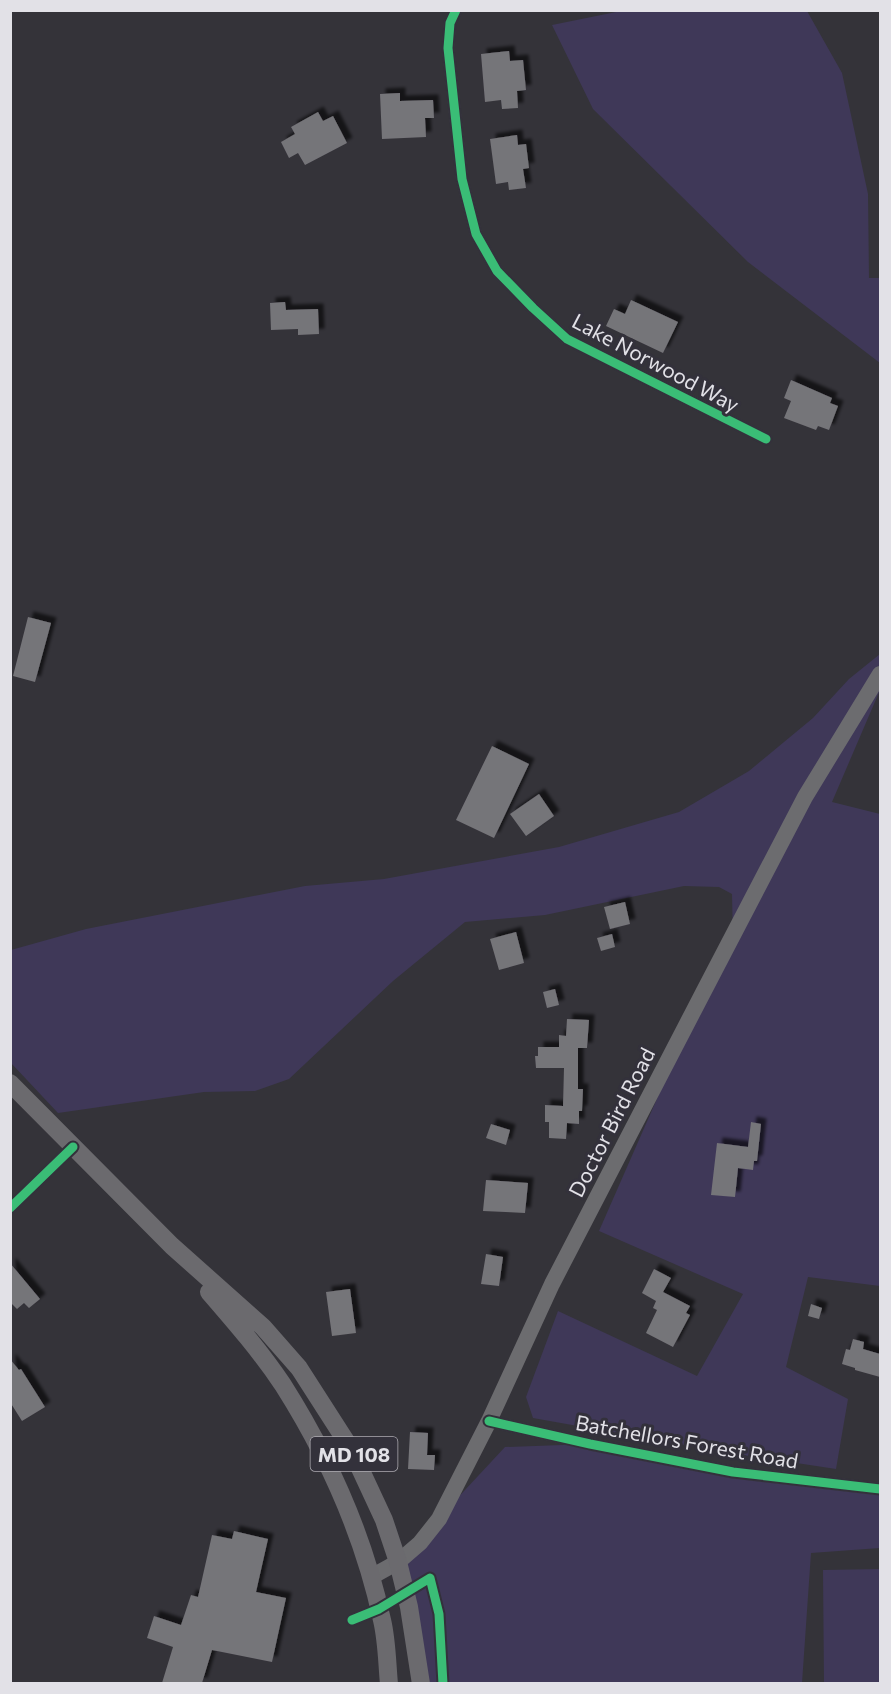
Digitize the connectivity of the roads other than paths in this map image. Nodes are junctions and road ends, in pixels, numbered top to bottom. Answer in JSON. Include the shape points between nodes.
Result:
{"nodes":[{"id":1,"x":456,"y":10,"type":"edge"},
{"id":2,"x":766,"y":439,"type":"dead end"},
{"id":3,"x":880,"y":674,"type":"edge"},
{"id":4,"x":10,"y":1083,"type":"edge"},
{"id":5,"x":73,"y":1147,"type":"junction"},
{"id":6,"x":10,"y":1208,"type":"edge"},
{"id":7,"x":172,"y":1246,"type":"junction"},
{"id":8,"x":489,"y":1421,"type":"junction"},
{"id":9,"x":880,"y":1489,"type":"edge"},
{"id":10,"x":398,"y":1562,"type":"junction"},
{"id":11,"x":371,"y":1577,"type":"junction"},
{"id":12,"x":389,"y":1683,"type":"edge"},
{"id":13,"x":421,"y":1683,"type":"edge"}],
"edges":[{"from":1,"to":2,"type":"street","name":"Lake Norwood Way","via":[[450,23],[448,48],[462,179],[476,234],[497,271],[567,339]]},
{"from":3,"to":8,"type":"main road","name":"Doctor Bird Road","via":[[805,797],[552,1284]]},
{"from":4,"to":5,"type":"main road","number":"MD 108"},
{"from":5,"to":6,"type":"street"},
{"from":5,"to":7,"type":"main road","number":"MD 108"},
{"from":7,"to":10,"type":"main road","number":"MD 108","via":[[263,1327],[299,1368],[368,1482]]},
{"from":7,"to":11,"type":"main road","number":"MD 108","via":[[249,1340],[304,1420],[340,1494]]},
{"from":8,"to":9,"type":"street","name":"Batchellors Forest Road","via":[[734,1472]]},
{"from":8,"to":10,"type":"main road","name":"Doctor Bird Road","via":[[439,1519],[420,1544]]},
{"from":10,"to":11,"type":"main road","name":"Doctor Bird Road"},
{"from":10,"to":13,"type":"main road","number":"MD 108"},
{"from":11,"to":12,"type":"main road","number":"MD 108","via":[[383,1622]]}]}
